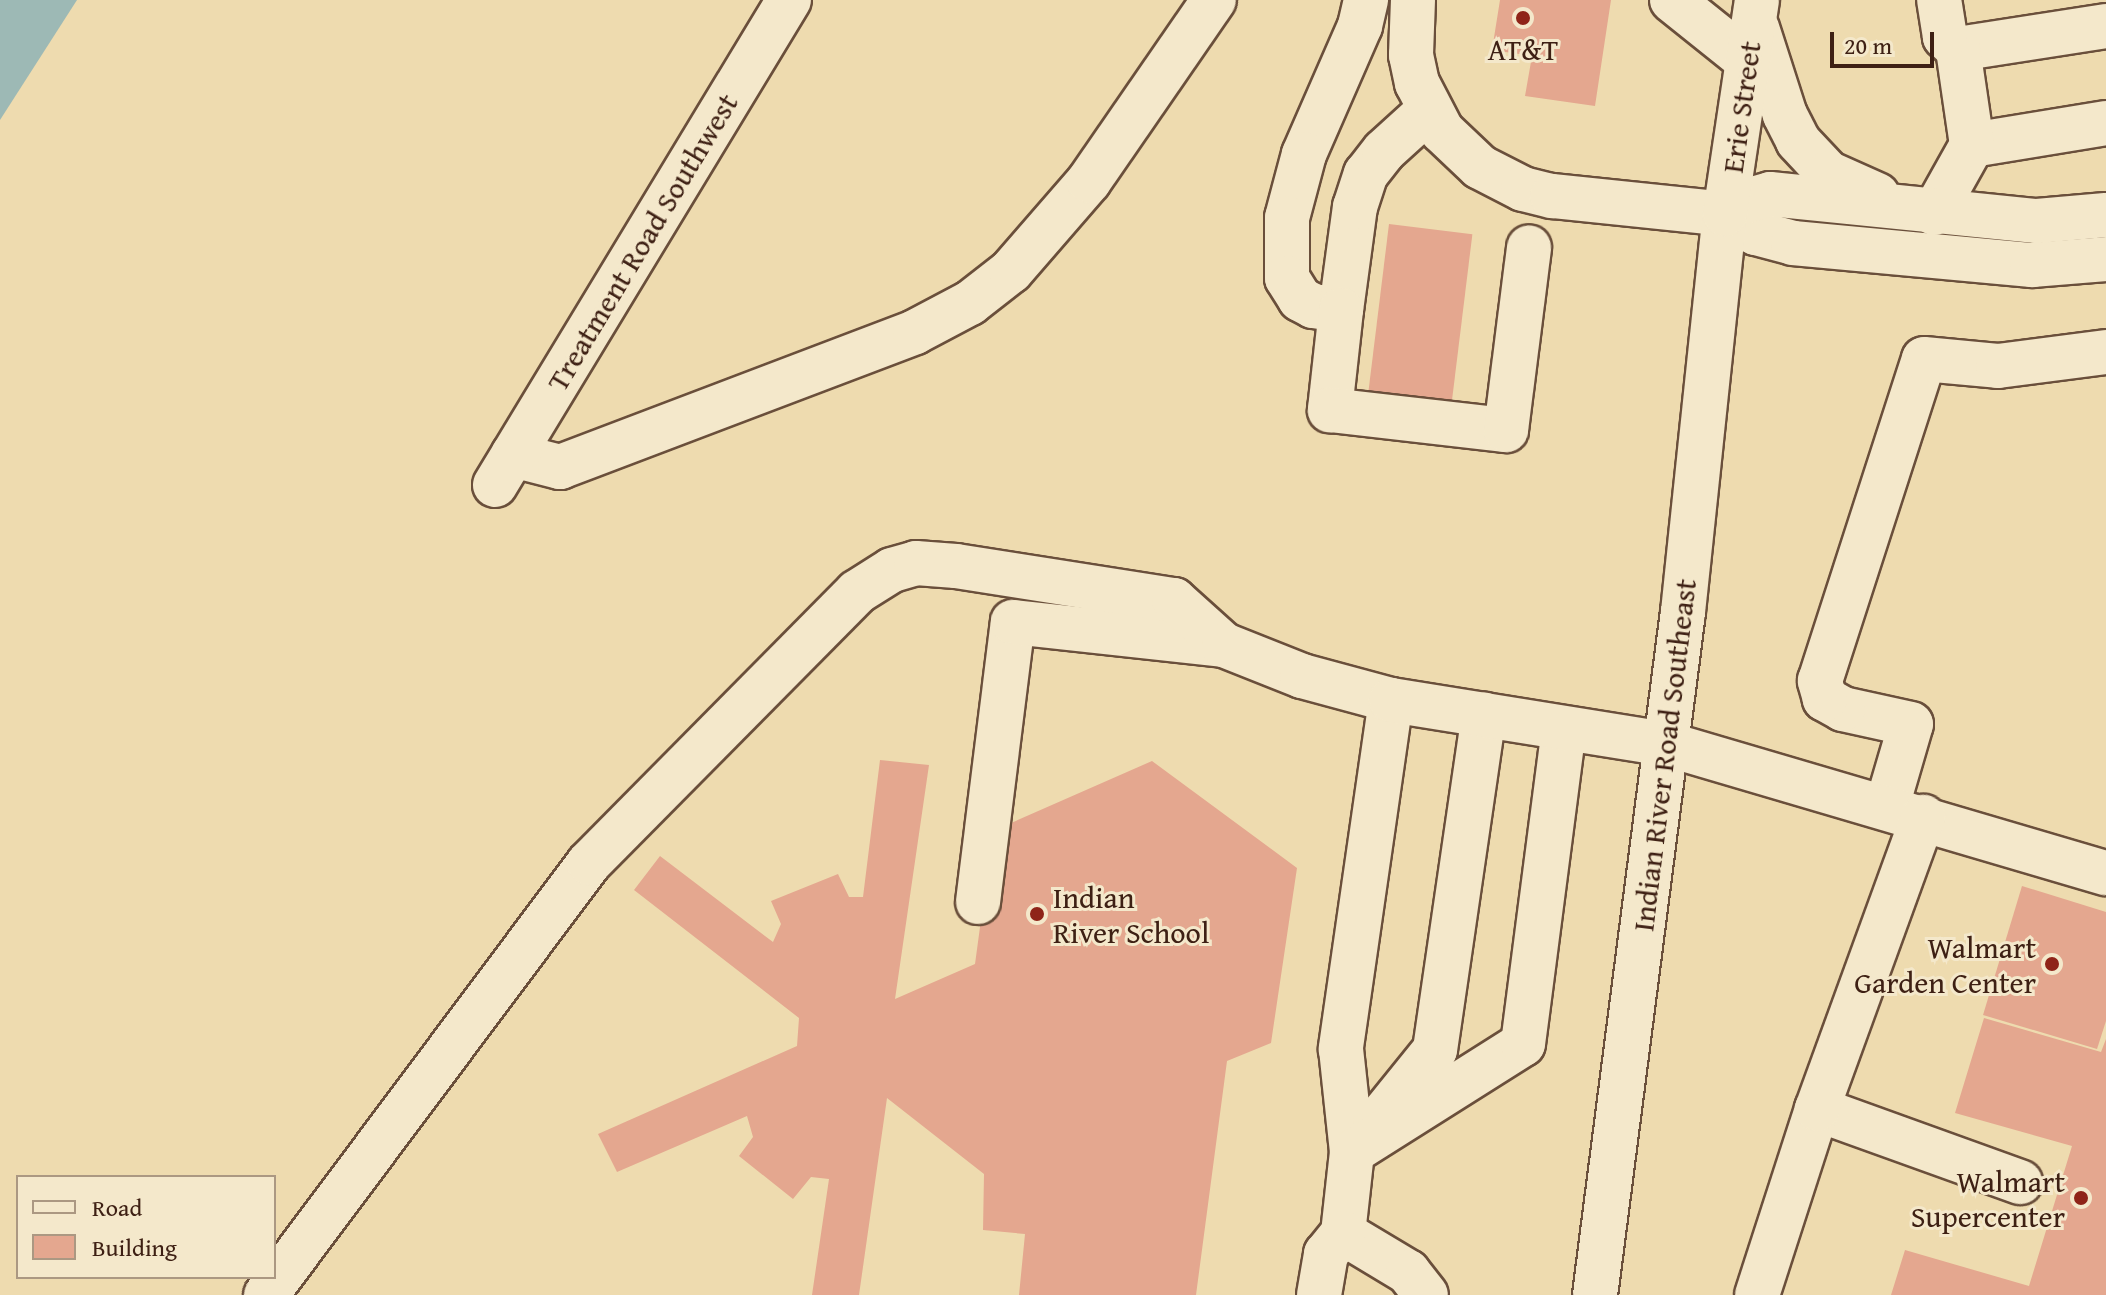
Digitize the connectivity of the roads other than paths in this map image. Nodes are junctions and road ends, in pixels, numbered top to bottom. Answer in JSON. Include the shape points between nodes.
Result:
{"nodes":[{"id":1,"x":789,"y":0,"type":"edge"},
{"id":2,"x":1214,"y":0,"type":"edge"},
{"id":3,"x":1366,"y":0,"type":"edge"},
{"id":4,"x":1413,"y":0,"type":"edge"},
{"id":5,"x":1672,"y":0,"type":"edge"},
{"id":6,"x":1939,"y":0,"type":"edge"},
{"id":7,"x":1755,"y":9,"type":"edge"},
{"id":8,"x":2106,"y":26,"type":"edge"},
{"id":9,"x":1958,"y":49,"type":"junction"},
{"id":10,"x":1747,"y":60,"type":"junction"},
{"id":11,"x":1429,"y":110,"type":"junction"},
{"id":12,"x":2106,"y":123,"type":"edge"},
{"id":13,"x":1972,"y":145,"type":"junction"},
{"id":14,"x":1927,"y":212,"type":"junction"},
{"id":15,"x":1725,"y":214,"type":"junction"},
{"id":16,"x":2106,"y":215,"type":"edge"},
{"id":17,"x":1529,"y":247,"type":"dead end"},
{"id":18,"x":2106,"y":259,"type":"edge"},
{"id":19,"x":1341,"y":310,"type":"junction"},
{"id":20,"x":2106,"y":352,"type":"edge"},
{"id":21,"x":1224,"y":645,"type":"junction"},
{"id":22,"x":1391,"y":700,"type":"junction"},
{"id":23,"x":1484,"y":715,"type":"junction"},
{"id":24,"x":1564,"y":730,"type":"junction"},
{"id":25,"x":1667,"y":744,"type":"junction"},
{"id":26,"x":1905,"y":812,"type":"junction"},
{"id":27,"x":2106,"y":873,"type":"edge"},
{"id":28,"x":978,"y":902,"type":"dead end"},
{"id":29,"x":1817,"y":1109,"type":"junction"},
{"id":30,"x":1352,"y":1152,"type":"junction"},
{"id":31,"x":2020,"y":1182,"type":"dead end"},
{"id":32,"x":1343,"y":1233,"type":"junction"},
{"id":33,"x":1413,"y":1287,"type":"edge"},
{"id":34,"x":266,"y":1295,"type":"edge"},
{"id":35,"x":1319,"y":1295,"type":"edge"},
{"id":36,"x":1595,"y":1295,"type":"edge"},
{"id":37,"x":1757,"y":1295,"type":"edge"}],
"edges":[{"from":1,"to":2,"type":"street","name":"Treatment Road Southwest","via":[[504,470],[560,467],[915,332],[970,303],[1011,271],[1089,181]]},
{"from":3,"to":19,"type":"street","via":[[1360,26],[1304,154],[1284,248],[1287,278],[1300,299]]},
{"from":4,"to":11,"type":"street","via":[[1411,55]]},
{"from":5,"to":10,"type":"street"},
{"from":6,"to":9,"type":"street","via":[[1945,37]]},
{"from":7,"to":10,"type":"street","name":"Erie Street"},
{"from":7,"to":14,"type":"street","via":[[1785,115],[1807,154],[1845,183]]},
{"from":8,"to":9,"type":"street"},
{"from":9,"to":13,"type":"street"},
{"from":10,"to":15,"type":"street","name":"Erie Street"},
{"from":11,"to":15,"type":"street","via":[[1442,131],[1480,167],[1523,189],[1607,204]]},
{"from":11,"to":19,"type":"street","via":[[1366,174],[1355,207]]},
{"from":12,"to":13,"type":"street"},
{"from":13,"to":14,"type":"street"},
{"from":14,"to":15,"type":"street","via":[[1770,194]]},
{"from":14,"to":16,"type":"street","via":[[2037,221]]},
{"from":15,"to":18,"type":"street","via":[[1756,233],[1793,243],[2032,265]]},
{"from":15,"to":25,"type":"street","name":"Indian River Road Southeast"},
{"from":17,"to":19,"type":"street","via":[[1506,430],[1330,410]]},
{"from":20,"to":26,"type":"street","via":[[1998,366],[1924,359],[1820,681],[1825,699],[1843,709],[1911,724]]},
{"from":21,"to":22,"type":"street","via":[[1302,676]]},
{"from":21,"to":28,"type":"street","via":[[1013,622]]},
{"from":21,"to":34,"type":"street","via":[[1174,600],[928,562],[892,570],[868,583],[589,863]]},
{"from":22,"to":23,"type":"street"},
{"from":22,"to":30,"type":"street","via":[[1341,1049]]},
{"from":23,"to":24,"type":"street"},
{"from":23,"to":30,"type":"street","via":[[1435,1050]]},
{"from":24,"to":25,"type":"street"},
{"from":24,"to":30,"type":"street","via":[[1523,1044]]},
{"from":25,"to":26,"type":"street"},
{"from":25,"to":36,"type":"street","name":"Indian River Road Southeast"},
{"from":26,"to":27,"type":"street"},
{"from":26,"to":29,"type":"street"},
{"from":29,"to":31,"type":"street"},
{"from":29,"to":37,"type":"street"},
{"from":30,"to":32,"type":"street"},
{"from":32,"to":33,"type":"street"},
{"from":32,"to":35,"type":"street","via":[[1326,1254]]}]}
